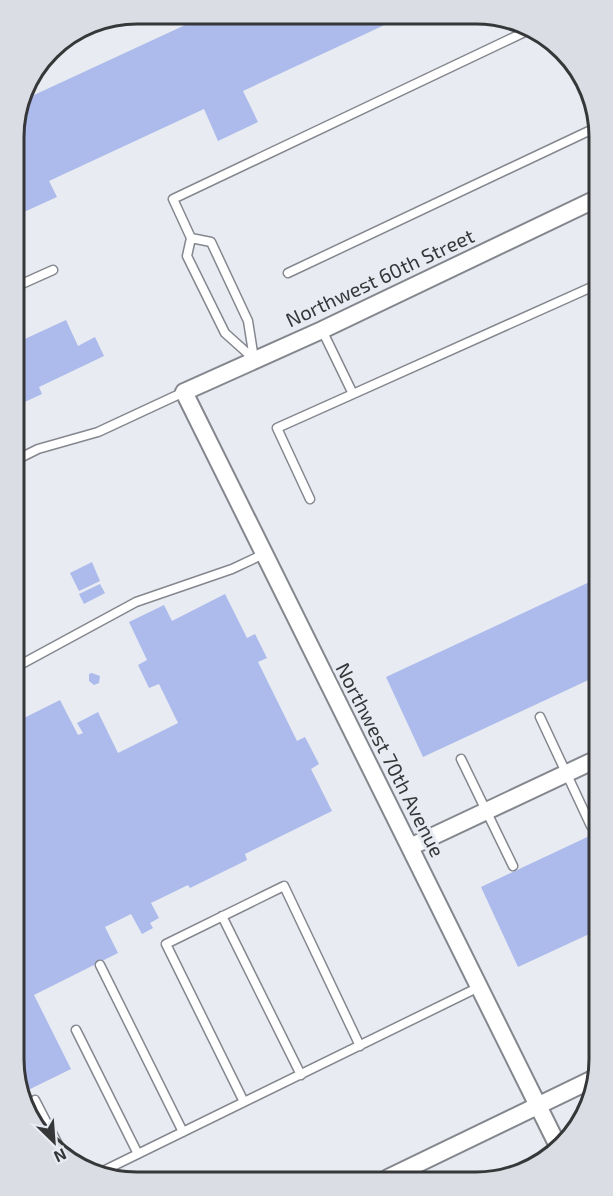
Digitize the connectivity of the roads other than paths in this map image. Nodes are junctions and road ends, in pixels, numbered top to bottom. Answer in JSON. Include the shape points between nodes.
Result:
{"nodes":[{"id":1,"x":521,"y":34,"type":"edge"},
{"id":2,"x":589,"y":131,"type":"edge"},
{"id":3,"x":589,"y":202,"type":"edge"},
{"id":4,"x":191,"y":237,"type":"junction"},
{"id":5,"x":54,"y":270,"type":"dead end"},
{"id":6,"x":288,"y":273,"type":"dead end"},
{"id":7,"x":24,"y":283,"type":"edge"},
{"id":8,"x":589,"y":288,"type":"edge"},
{"id":9,"x":322,"y":330,"type":"junction"},
{"id":10,"x":254,"y":359,"type":"junction"},
{"id":11,"x":184,"y":392,"type":"junction"},
{"id":12,"x":353,"y":394,"type":"junction"},
{"id":13,"x":24,"y":456,"type":"edge"},
{"id":14,"x":310,"y":499,"type":"dead end"},
{"id":15,"x":264,"y":554,"type":"junction"},
{"id":16,"x":24,"y":663,"type":"edge"},
{"id":17,"x":540,"y":717,"type":"dead end"},
{"id":18,"x":461,"y":759,"type":"dead end"},
{"id":19,"x":589,"y":763,"type":"edge"},
{"id":20,"x":566,"y":773,"type":"junction"},
{"id":21,"x":486,"y":811,"type":"junction"},
{"id":22,"x":589,"y":822,"type":"edge"},
{"id":23,"x":410,"y":847,"type":"junction"},
{"id":24,"x":513,"y":866,"type":"dead end"},
{"id":25,"x":222,"y":916,"type":"junction"},
{"id":26,"x":100,"y":965,"type":"dead end"},
{"id":27,"x":479,"y":987,"type":"junction"},
{"id":28,"x":76,"y":1030,"type":"dead end"},
{"id":29,"x":360,"y":1046,"type":"junction"},
{"id":30,"x":301,"y":1075,"type":"junction"},
{"id":31,"x":587,"y":1082,"type":"edge"},
{"id":32,"x":35,"y":1100,"type":"dead end"},
{"id":33,"x":244,"y":1102,"type":"junction"},
{"id":34,"x":538,"y":1106,"type":"junction"},
{"id":35,"x":183,"y":1132,"type":"junction"},
{"id":36,"x":53,"y":1135,"type":"edge"},
{"id":37,"x":555,"y":1140,"type":"edge"},
{"id":38,"x":138,"y":1154,"type":"junction"},
{"id":39,"x":109,"y":1168,"type":"edge"},
{"id":40,"x":400,"y":1172,"type":"edge"}],
"edges":[{"from":1,"to":4,"type":"lane","via":[[173,199]]},
{"from":2,"to":6,"type":"lane"},
{"from":3,"to":9,"type":"street","name":"Northwest 60th Street"},
{"from":4,"to":10,"type":"lane","via":[[187,256],[225,333]]},
{"from":4,"to":10,"type":"lane","via":[[212,242],[248,321]]},
{"from":5,"to":7,"type":"lane"},
{"from":8,"to":12,"type":"lane"},
{"from":9,"to":10,"type":"street","name":"Northwest 60th Street"},
{"from":9,"to":12,"type":"lane"},
{"from":10,"to":11,"type":"street","name":"Northwest 60th Street"},
{"from":11,"to":13,"type":"lane","via":[[98,432]]},
{"from":11,"to":15,"type":"street","name":"Northwest 70th Avenue"},
{"from":12,"to":14,"type":"lane","via":[[277,428]]},
{"from":15,"to":16,"type":"lane","via":[[136,602]]},
{"from":15,"to":23,"type":"street","name":"Northwest 70th Avenue"},
{"from":17,"to":20,"type":"lane"},
{"from":18,"to":21,"type":"lane"},
{"from":19,"to":20,"type":"street"},
{"from":20,"to":21,"type":"street"},
{"from":20,"to":22,"type":"lane"},
{"from":21,"to":23,"type":"street"},
{"from":21,"to":24,"type":"lane"},
{"from":23,"to":27,"type":"street","name":"Northwest 70th Avenue"},
{"from":25,"to":29,"type":"lane","via":[[284,886]]},
{"from":25,"to":30,"type":"lane"},
{"from":25,"to":33,"type":"lane","via":[[166,944]]},
{"from":26,"to":35,"type":"lane"},
{"from":27,"to":29,"type":"lane"},
{"from":27,"to":34,"type":"street","name":"Northwest 70th Avenue"},
{"from":28,"to":38,"type":"lane"},
{"from":29,"to":30,"type":"lane"},
{"from":30,"to":33,"type":"lane"},
{"from":31,"to":34,"type":"street"},
{"from":32,"to":36,"type":"lane"},
{"from":33,"to":35,"type":"lane"},
{"from":34,"to":37,"type":"street","name":"Northwest 70th Avenue"},
{"from":34,"to":40,"type":"street"},
{"from":35,"to":38,"type":"lane"},
{"from":38,"to":39,"type":"lane"}]}
